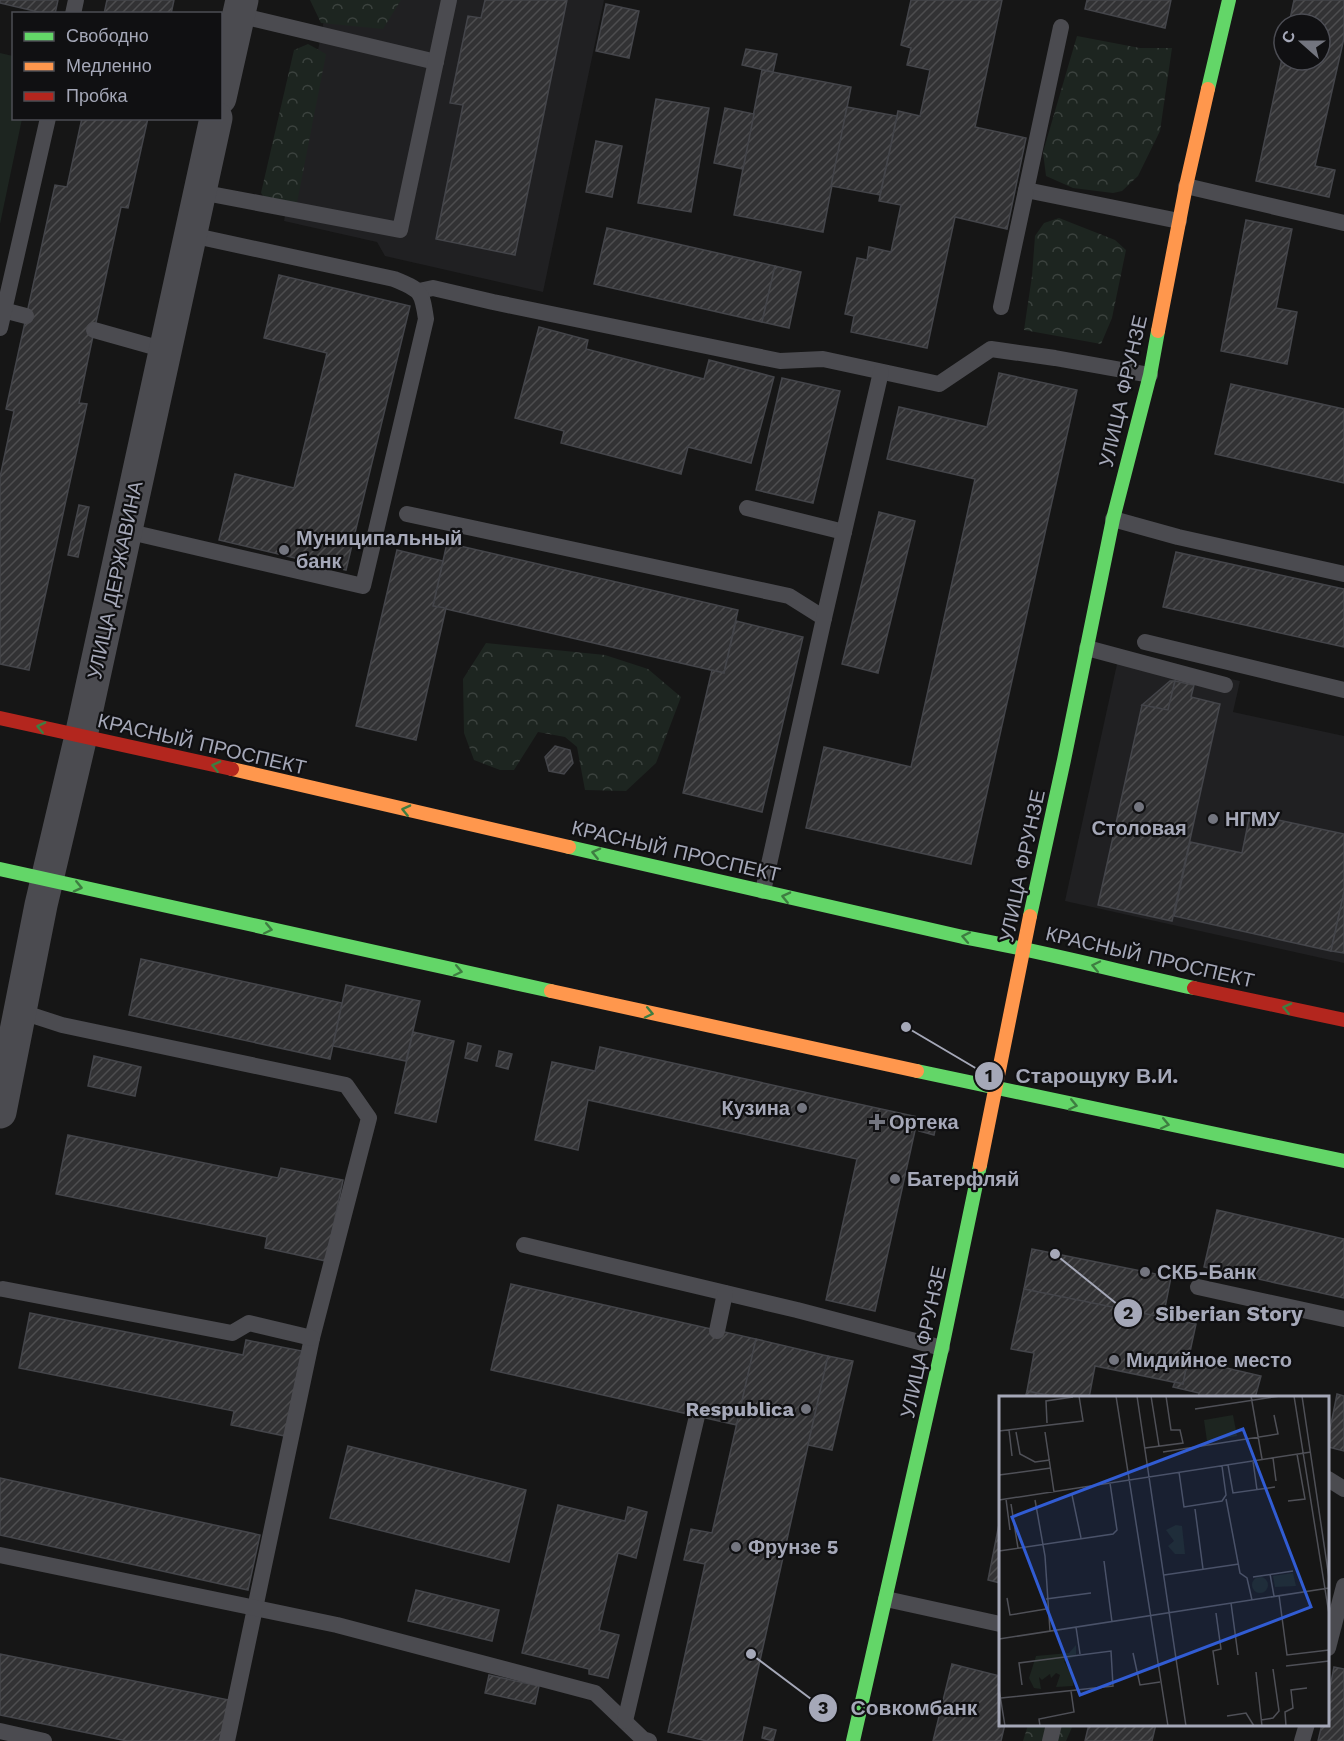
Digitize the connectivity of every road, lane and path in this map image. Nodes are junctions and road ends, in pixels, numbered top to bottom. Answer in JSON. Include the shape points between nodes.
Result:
{"nodes":[{"id":1,"x":449,"y":0,"type":"edge"},
{"id":2,"x":1229,"y":0,"type":"edge"},
{"id":3,"x":240,"y":8,"type":"edge"},
{"id":4,"x":1061,"y":27,"type":"dead end"},
{"id":5,"x":436,"y":63,"type":"junction"},
{"id":6,"x":222,"y":89,"type":"edge"},
{"id":7,"x":48,"y":120,"type":"edge"},
{"id":8,"x":216,"y":120,"type":"edge"},
{"id":9,"x":1186,"y":186,"type":"junction"},
{"id":10,"x":1026,"y":190,"type":"junction"},
{"id":11,"x":200,"y":192,"type":"junction"},
{"id":12,"x":1179,"y":221,"type":"junction"},
{"id":13,"x":1344,"y":223,"type":"edge"},
{"id":14,"x":191,"y":235,"type":"junction"},
{"id":15,"x":419,"y":291,"type":"junction"},
{"id":16,"x":1001,"y":307,"type":"dead end"},
{"id":17,"x":3,"y":310,"type":"junction"},
{"id":18,"x":26,"y":316,"type":"dead end"},
{"id":19,"x":0,"y":327,"type":"edge"},
{"id":20,"x":94,"y":330,"type":"dead end"},
{"id":21,"x":165,"y":350,"type":"junction"},
{"id":22,"x":881,"y":372,"type":"junction"},
{"id":23,"x":1150,"y":375,"type":"junction"},
{"id":24,"x":747,"y":508,"type":"dead end"},
{"id":25,"x":407,"y":514,"type":"dead end"},
{"id":26,"x":1113,"y":519,"type":"junction"},
{"id":27,"x":126,"y":531,"type":"junction"},
{"id":28,"x":844,"y":532,"type":"junction"},
{"id":29,"x":1344,"y":574,"type":"edge"},
{"id":30,"x":824,"y":618,"type":"junction"},
{"id":31,"x":1145,"y":642,"type":"dead end"},
{"id":32,"x":1087,"y":648,"type":"junction"},
{"id":33,"x":1225,"y":685,"type":"dead end"},
{"id":34,"x":1344,"y":690,"type":"edge"},
{"id":35,"x":0,"y":718,"type":"edge"},
{"id":36,"x":81,"y":736,"type":"junction"},
{"id":37,"x":0,"y":869,"type":"edge"},
{"id":38,"x":48,"y":880,"type":"junction"},
{"id":39,"x":763,"y":891,"type":"junction"},
{"id":40,"x":1023,"y":948,"type":"junction"},
{"id":41,"x":19,"y":1011,"type":"junction"},
{"id":42,"x":1344,"y":1020,"type":"edge"},
{"id":43,"x":996,"y":1088,"type":"junction"},
{"id":44,"x":0,"y":1112,"type":"edge"},
{"id":45,"x":1344,"y":1161,"type":"edge"},
{"id":46,"x":524,"y":1245,"type":"dead end"},
{"id":47,"x":1198,"y":1287,"type":"dead end"},
{"id":48,"x":3,"y":1289,"type":"dead end"},
{"id":49,"x":725,"y":1293,"type":"junction"},
{"id":50,"x":1344,"y":1319,"type":"edge"},
{"id":51,"x":717,"y":1330,"type":"dead end"},
{"id":52,"x":312,"y":1338,"type":"junction"},
{"id":53,"x":942,"y":1348,"type":"junction"},
{"id":54,"x":697,"y":1416,"type":"dead end"},
{"id":55,"x":1329,"y":1480,"type":"edge"},
{"id":56,"x":1344,"y":1489,"type":"edge"},
{"id":57,"x":0,"y":1555,"type":"edge"},
{"id":58,"x":1344,"y":1586,"type":"edge"},
{"id":59,"x":885,"y":1599,"type":"junction"},
{"id":60,"x":255,"y":1608,"type":"junction"},
{"id":61,"x":999,"y":1624,"type":"edge"},
{"id":62,"x":1329,"y":1644,"type":"edge"},
{"id":63,"x":625,"y":1721,"type":"junction"},
{"id":64,"x":1054,"y":1726,"type":"edge"},
{"id":65,"x":1307,"y":1726,"type":"edge"},
{"id":66,"x":0,"y":1731,"type":"edge"},
{"id":67,"x":44,"y":1741,"type":"edge"},
{"id":68,"x":227,"y":1741,"type":"edge"},
{"id":69,"x":649,"y":1741,"type":"edge"},
{"id":70,"x":853,"y":1741,"type":"edge"},
{"id":71,"x":1050,"y":1741,"type":"edge"},
{"id":72,"x":1302,"y":1741,"type":"edge"}],
"edges":[{"from":1,"to":5,"type":"lane"},
{"from":2,"to":9,"type":"main road","name":"УЛИЦА ФРУНЗЕ"},
{"from":3,"to":5,"type":"lane"},
{"from":3,"to":6,"type":"street"},
{"from":4,"to":10,"type":"lane"},
{"from":5,"to":11,"type":"lane","via":[[400,230]]},
{"from":7,"to":17,"type":"lane"},
{"from":8,"to":11,"type":"street","name":"УЛИЦА ДЕРЖАВИНА"},
{"from":9,"to":12,"type":"main road","name":"УЛИЦА ФРУНЗЕ"},
{"from":9,"to":13,"type":"lane"},
{"from":10,"to":12,"type":"lane"},
{"from":10,"to":16,"type":"lane"},
{"from":11,"to":14,"type":"street","name":"УЛИЦА ДЕРЖАВИНА"},
{"from":12,"to":23,"type":"main road","name":"УЛИЦА ФРУНЗЕ"},
{"from":14,"to":15,"type":"lane","via":[[394,279]]},
{"from":14,"to":21,"type":"street","name":"УЛИЦА ДЕРЖАВИНА"},
{"from":15,"to":22,"type":"lane","via":[[433,288],[780,361],[823,359]]},
{"from":15,"to":27,"type":"lane","via":[[426,319],[363,586]]},
{"from":17,"to":18,"type":"lane"},
{"from":17,"to":19,"type":"lane"},
{"from":20,"to":21,"type":"lane"},
{"from":21,"to":27,"type":"street","name":"УЛИЦА ДЕРЖАВИНА"},
{"from":22,"to":23,"type":"lane","via":[[939,384],[991,349]]},
{"from":22,"to":28,"type":"lane"},
{"from":23,"to":26,"type":"main road","name":"УЛИЦА ФРУНЗЕ"},
{"from":24,"to":28,"type":"lane"},
{"from":25,"to":30,"type":"lane","via":[[789,596]]},
{"from":26,"to":29,"type":"lane"},
{"from":26,"to":32,"type":"main road","name":"УЛИЦА ФРУНЗЕ"},
{"from":27,"to":36,"type":"street","name":"УЛИЦА ДЕРЖАВИНА"},
{"from":28,"to":30,"type":"lane"},
{"from":30,"to":39,"type":"lane"},
{"from":31,"to":34,"type":"lane"},
{"from":32,"to":33,"type":"lane"},
{"from":32,"to":40,"type":"main road","name":"УЛИЦА ФРУНЗЕ"},
{"from":36,"to":35,"type":"main road","name":"КРАСНЫЙ ПРОСПЕКТ","one_way":true},
{"from":36,"to":38,"type":"street","name":"УЛИЦА ДЕРЖАВИНА"},
{"from":39,"to":36,"type":"main road","name":"КРАСНЫЙ ПРОСПЕКТ","one_way":true},
{"from":37,"to":38,"type":"main road"},
{"from":38,"to":41,"type":"street","name":"УЛИЦА ДЕРЖАВИНА"},
{"from":38,"to":43,"type":"main road","one_way":true},
{"from":40,"to":39,"type":"main road","name":"КРАСНЫЙ ПРОСПЕКТ","one_way":true},
{"from":42,"to":40,"type":"main road","name":"КРАСНЫЙ ПРОСПЕКТ","one_way":true},
{"from":40,"to":43,"type":"main road","name":"УЛИЦА ФРУНЗЕ"},
{"from":41,"to":44,"type":"street","name":"УЛИЦА ДЕРЖАВИНА"},
{"from":41,"to":52,"type":"lane","via":[[62,1024],[346,1085],[369,1118]]},
{"from":43,"to":45,"type":"main road","one_way":true},
{"from":43,"to":53,"type":"main road","name":"УЛИЦА ФРУНЗЕ"},
{"from":46,"to":49,"type":"lane"},
{"from":47,"to":50,"type":"lane"},
{"from":48,"to":52,"type":"lane","via":[[232,1333],[249,1323]]},
{"from":49,"to":51,"type":"lane"},
{"from":49,"to":53,"type":"lane"},
{"from":52,"to":60,"type":"lane"},
{"from":53,"to":59,"type":"main road","name":"УЛИЦА ФРУНЗЕ"},
{"from":54,"to":63,"type":"lane"},
{"from":55,"to":56,"type":"lane"},
{"from":57,"to":60,"type":"lane"},
{"from":58,"to":62,"type":"lane"},
{"from":59,"to":61,"type":"lane"},
{"from":59,"to":70,"type":"main road","name":"УЛИЦА ФРУНЗЕ"},
{"from":60,"to":63,"type":"lane","via":[[337,1625],[595,1694]]},
{"from":60,"to":68,"type":"lane"},
{"from":63,"to":69,"type":"lane","via":[[643,1740]]},
{"from":64,"to":71,"type":"lane"},
{"from":65,"to":72,"type":"lane"},
{"from":66,"to":67,"type":"lane"}]}
